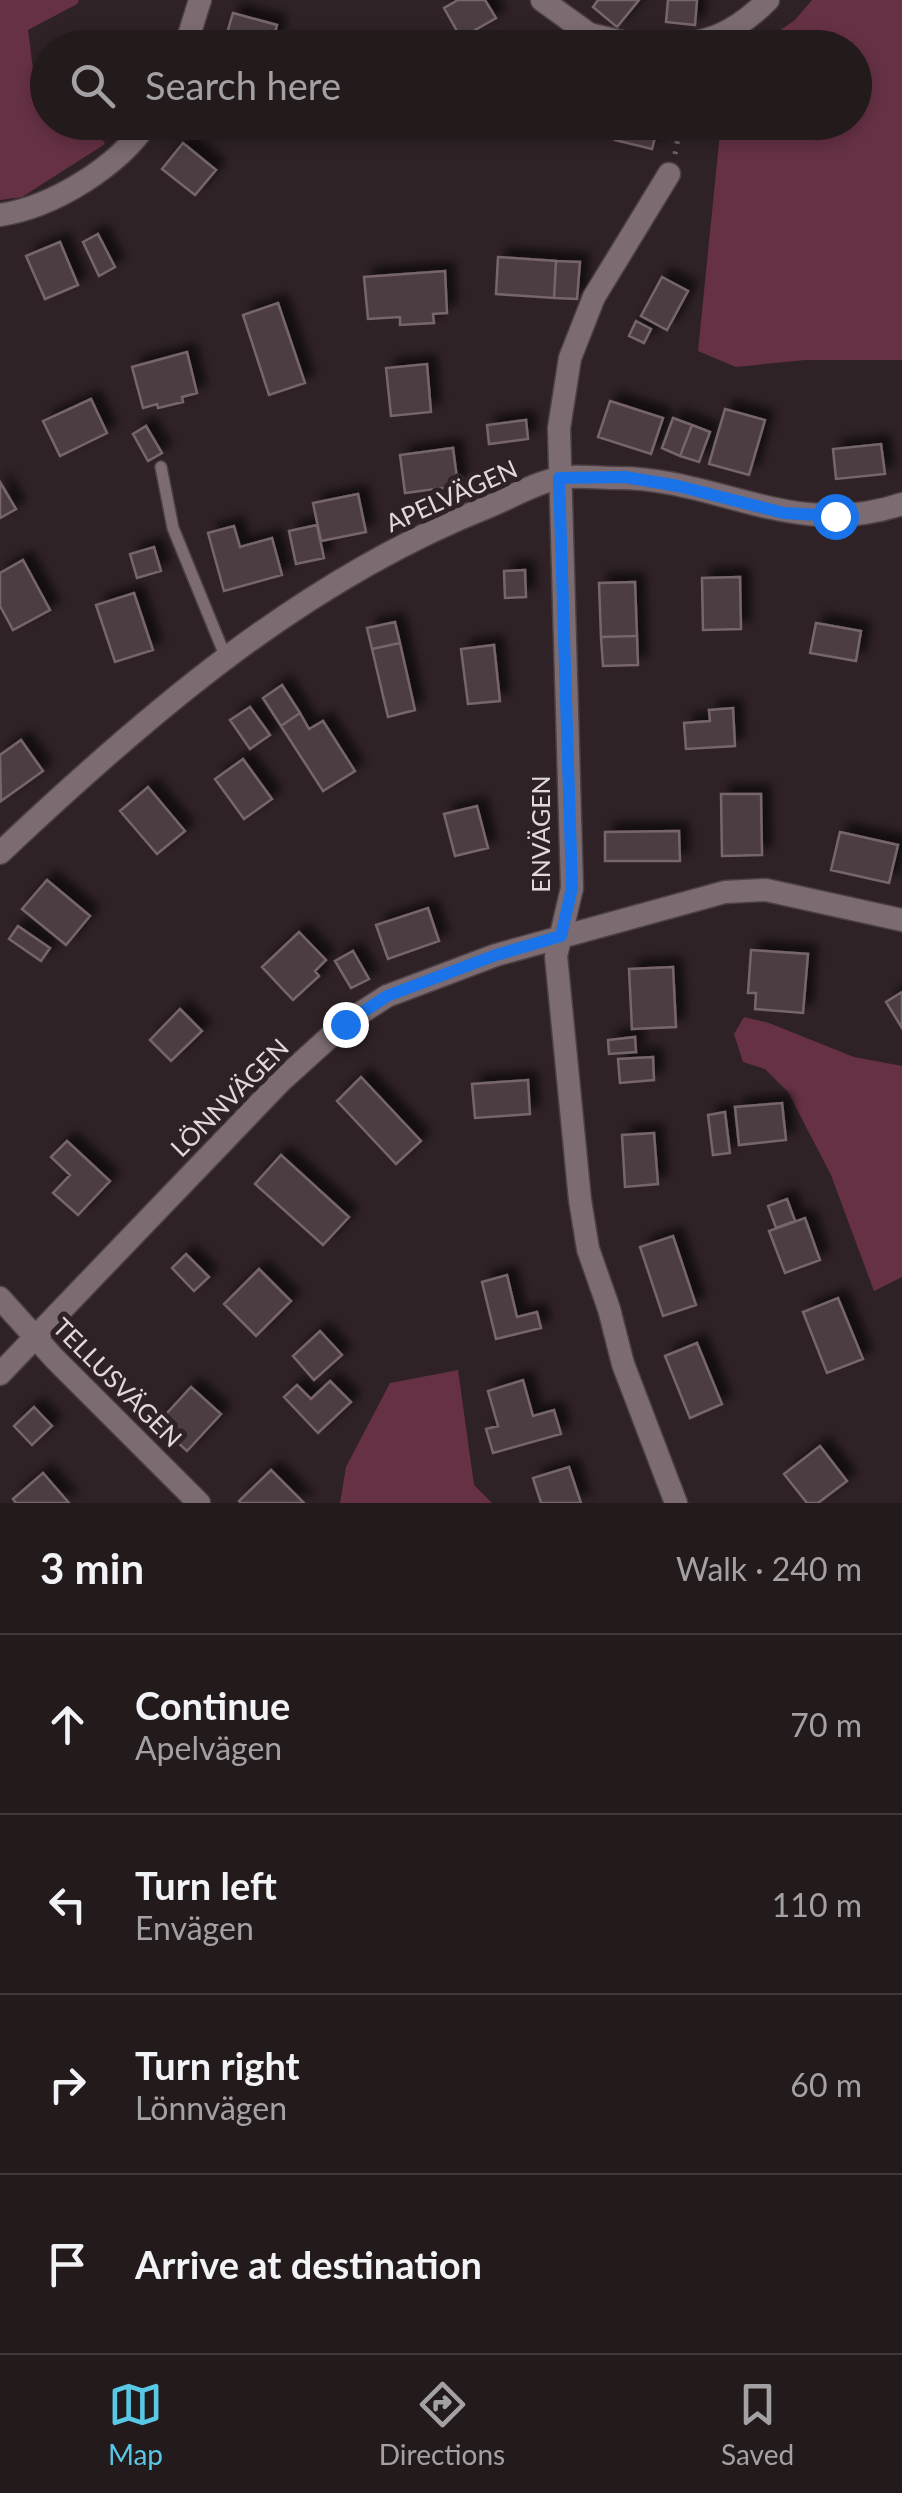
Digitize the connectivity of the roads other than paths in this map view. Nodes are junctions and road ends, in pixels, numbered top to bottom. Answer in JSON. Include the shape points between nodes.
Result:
{"nodes":[{"id":1,"x":200,"y":0,"type":"edge"},
{"id":2,"x":542,"y":0,"type":"edge"},
{"id":3,"x":768,"y":0,"type":"edge"},
{"id":4,"x":190,"y":30,"type":"edge"},
{"id":5,"x":583,"y":30,"type":"edge"},
{"id":6,"x":731,"y":30,"type":"edge"},
{"id":7,"x":132,"y":140,"type":"edge"},
{"id":8,"x":669,"y":174,"type":"dead end"},
{"id":9,"x":0,"y":215,"type":"edge"},
{"id":10,"x":161,"y":467,"type":"dead end"},
{"id":11,"x":559,"y":478,"type":"junction"},
{"id":12,"x":902,"y":504,"type":"edge"},
{"id":13,"x":226,"y":658,"type":"junction"},
{"id":14,"x":0,"y":854,"type":"edge"},
{"id":15,"x":902,"y":920,"type":"edge"},
{"id":16,"x":561,"y":936,"type":"junction"},
{"id":17,"x":0,"y":1298,"type":"edge"},
{"id":18,"x":36,"y":1339,"type":"junction"},
{"id":19,"x":0,"y":1374,"type":"edge"},
{"id":20,"x":199,"y":1503,"type":"edge"},
{"id":21,"x":676,"y":1503,"type":"edge"}],
"edges":[{"from":1,"to":4,"type":"street"},
{"from":2,"to":5,"type":"street"},
{"from":3,"to":6,"type":"street"},
{"from":7,"to":9,"type":"street","via":[[106,168],[25,211]]},
{"from":8,"to":11,"type":"street","name":"ENVÄGEN","via":[[594,297],[570,358],[558,428]]},
{"from":10,"to":13,"type":"lane","via":[[173,528]]},
{"from":11,"to":12,"type":"street","name":"APELVÄGEN","via":[[625,477],[784,513],[835,516]]},
{"from":11,"to":13,"type":"street","name":"APELVÄGEN","via":[[458,518],[353,571]]},
{"from":11,"to":16,"type":"street","name":"ENVÄGEN","via":[[572,888]]},
{"from":13,"to":14,"type":"street","name":"APELVÄGEN","via":[[82,776]]},
{"from":15,"to":16,"type":"street","name":"LÖNNVÄGEN","via":[[766,890],[725,892]]},
{"from":16,"to":18,"type":"street","name":"LÖNNVÄGEN","via":[[387,996],[345,1024],[281,1081]]},
{"from":16,"to":21,"type":"street","name":"ENVÄGEN","via":[[556,956],[588,1250],[622,1364]]},
{"from":17,"to":18,"type":"street","name":"TELLUSVÄGEN"},
{"from":18,"to":19,"type":"street","name":"LÖNNVÄGEN"},
{"from":18,"to":20,"type":"street","name":"TELLUSVÄGEN"}]}
